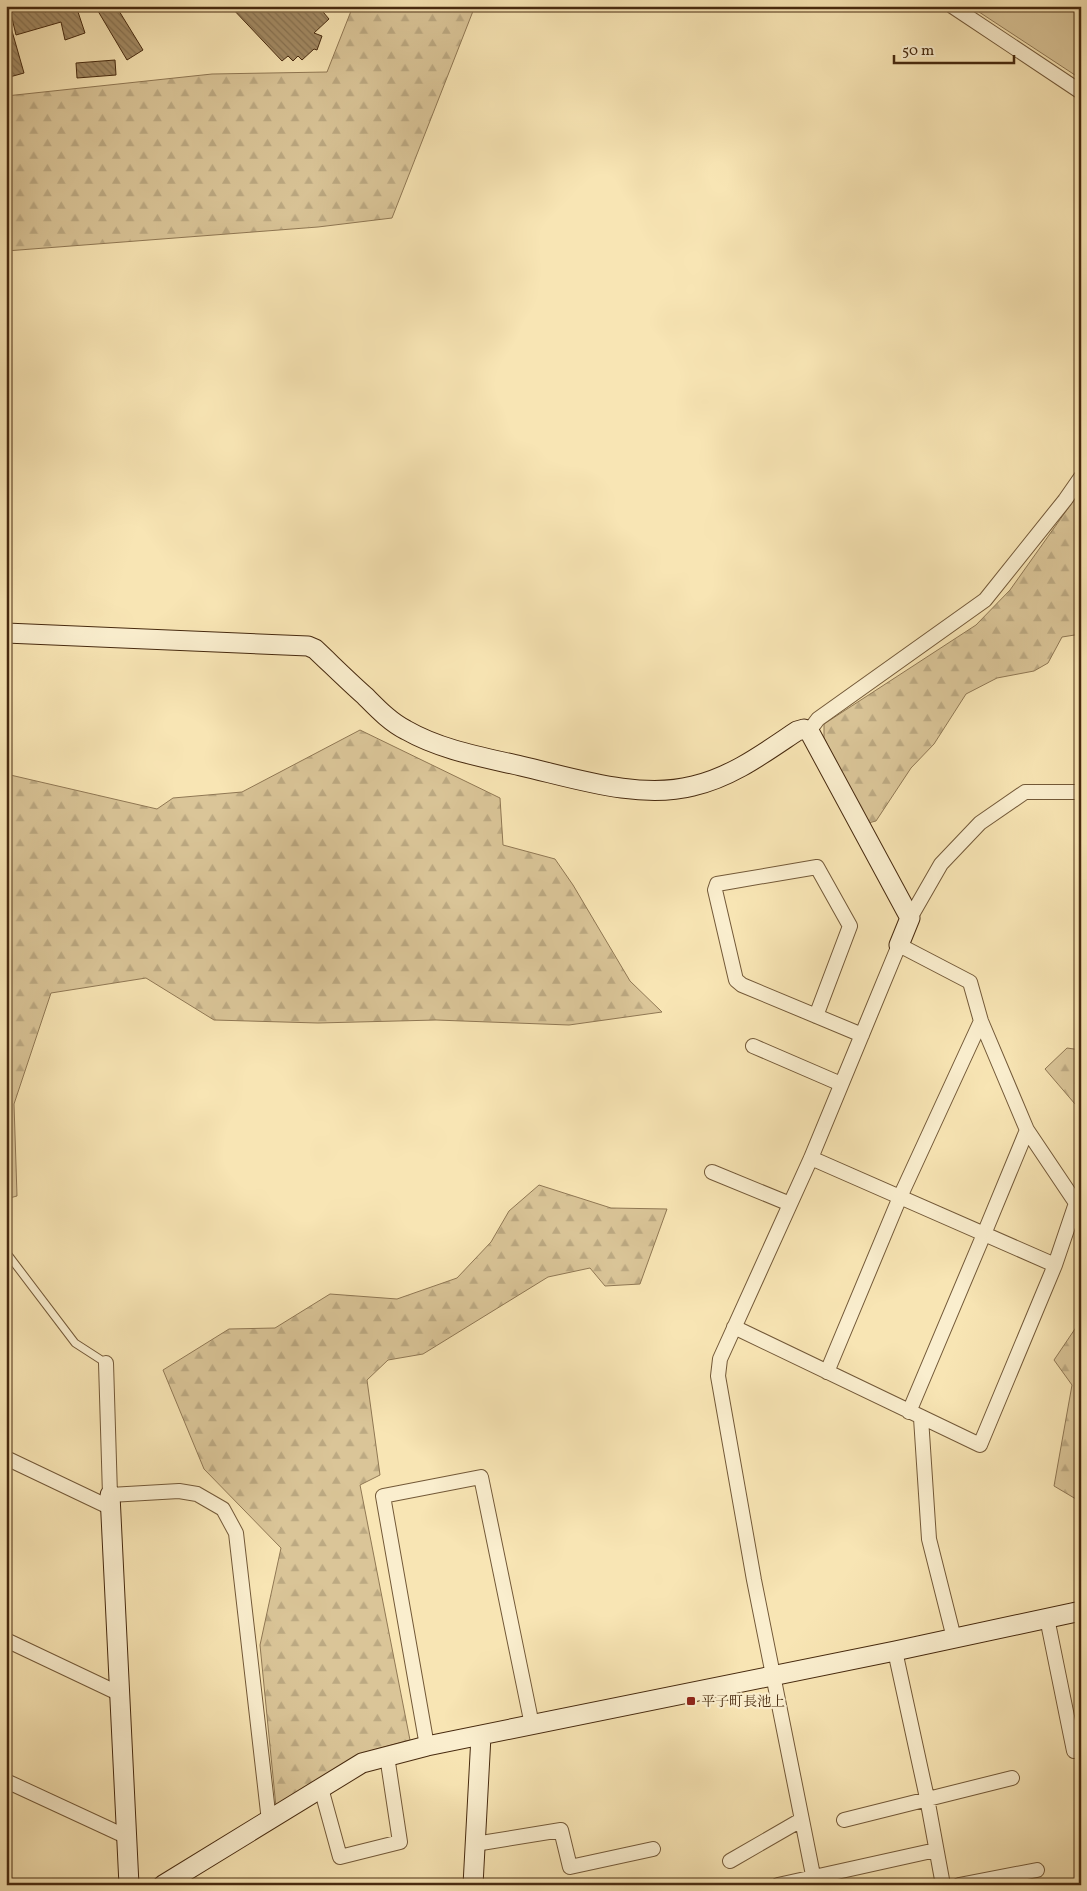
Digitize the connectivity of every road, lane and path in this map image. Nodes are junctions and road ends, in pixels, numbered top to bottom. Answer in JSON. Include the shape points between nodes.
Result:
{"nodes":[{"id":1,"x":952,"y":6,"type":"edge"},
{"id":2,"x":1081,"y":92,"type":"edge"},
{"id":3,"x":1081,"y":477,"type":"edge"},
{"id":4,"x":6,"y":633,"type":"edge"},
{"id":5,"x":809,"y":731,"type":"junction"},
{"id":6,"x":1081,"y":792,"type":"edge"},
{"id":7,"x":910,"y":918,"type":"junction"},
{"id":8,"x":899,"y":945,"type":"junction"},
{"id":9,"x":816,"y":1016,"type":"junction"},
{"id":10,"x":981,"y":1021,"type":"junction"},
{"id":11,"x":862,"y":1035,"type":"junction"},
{"id":12,"x":753,"y":1046,"type":"dead end"},
{"id":13,"x":841,"y":1084,"type":"junction"},
{"id":14,"x":1026,"y":1130,"type":"junction"},
{"id":15,"x":811,"y":1158,"type":"junction"},
{"id":16,"x":712,"y":1172,"type":"dead end"},
{"id":17,"x":900,"y":1197,"type":"junction"},
{"id":18,"x":790,"y":1204,"type":"junction"},
{"id":19,"x":984,"y":1234,"type":"junction"},
{"id":20,"x":6,"y":1252,"type":"edge"},
{"id":21,"x":1055,"y":1265,"type":"junction"},
{"id":22,"x":734,"y":1327,"type":"junction"},
{"id":23,"x":106,"y":1363,"type":"joint"},
{"id":24,"x":827,"y":1372,"type":"junction"},
{"id":25,"x":915,"y":1415,"type":"junction"},
{"id":26,"x":6,"y":1458,"type":"edge"},
{"id":27,"x":111,"y":1501,"type":"junction"},
{"id":28,"x":1081,"y":1611,"type":"edge"},
{"id":29,"x":1046,"y":1618,"type":"junction"},
{"id":30,"x":954,"y":1638,"type":"junction"},
{"id":31,"x":6,"y":1640,"type":"edge"},
{"id":32,"x":895,"y":1651,"type":"junction"},
{"id":33,"x":773,"y":1675,"type":"junction"},
{"id":34,"x":120,"y":1694,"type":"junction"},
{"id":35,"x":532,"y":1725,"type":"junction"},
{"id":36,"x":481,"y":1736,"type":"junction"},
{"id":37,"x":427,"y":1746,"type":"junction"},
{"id":38,"x":1074,"y":1750,"type":"dead end"},
{"id":39,"x":387,"y":1756,"type":"junction"},
{"id":40,"x":1012,"y":1778,"type":"dead end"},
{"id":41,"x":6,"y":1781,"type":"edge"},
{"id":42,"x":321,"y":1788,"type":"junction"},
{"id":43,"x":927,"y":1798,"type":"junction"},
{"id":44,"x":801,"y":1820,"type":"junction"},
{"id":45,"x":844,"y":1820,"type":"dead end"},
{"id":46,"x":269,"y":1821,"type":"junction"},
{"id":47,"x":127,"y":1837,"type":"junction"},
{"id":48,"x":475,"y":1844,"type":"junction"},
{"id":49,"x":653,"y":1849,"type":"dead end"},
{"id":50,"x":936,"y":1850,"type":"junction"},
{"id":51,"x":730,"y":1861,"type":"dead end"},
{"id":52,"x":1037,"y":1870,"type":"dead end"},
{"id":53,"x":814,"y":1881,"type":"edge"},
{"id":54,"x":129,"y":1885,"type":"edge"},
{"id":55,"x":163,"y":1885,"type":"edge"},
{"id":56,"x":473,"y":1885,"type":"edge"},
{"id":57,"x":778,"y":1885,"type":"edge"},
{"id":58,"x":943,"y":1885,"type":"edge"},
{"id":59,"x":959,"y":1885,"type":"edge"}],
"edges":[{"from":1,"to":2,"type":"street"},
{"from":3,"to":5,"type":"street","via":[[985,600],[818,719]]},
{"from":4,"to":5,"type":"street","via":[[308,646],[405,730],[470,755],[617,788],[674,790],[693,787],[740,768],[796,731]]},
{"from":5,"to":7,"type":"street"},
{"from":6,"to":7,"type":"street","via":[[1025,792],[980,823],[941,864]]},
{"from":7,"to":8,"type":"street"},
{"from":8,"to":10,"type":"street","via":[[970,982]]},
{"from":8,"to":11,"type":"street"},
{"from":9,"to":9,"type":"street","via":[[736,980],[715,890],[717,884],[818,868],[850,926]]},
{"from":9,"to":11,"type":"street"},
{"from":10,"to":14,"type":"street"},
{"from":10,"to":17,"type":"street"},
{"from":11,"to":13,"type":"street"},
{"from":12,"to":13,"type":"street"},
{"from":13,"to":15,"type":"street"},
{"from":14,"to":19,"type":"street"},
{"from":14,"to":21,"type":"street","via":[[1076,1203]]},
{"from":15,"to":17,"type":"street"},
{"from":15,"to":18,"type":"street"},
{"from":16,"to":18,"type":"street"},
{"from":17,"to":19,"type":"street"},
{"from":17,"to":24,"type":"street"},
{"from":18,"to":22,"type":"street"},
{"from":19,"to":21,"type":"street"},
{"from":19,"to":25,"type":"street"},
{"from":20,"to":23,"type":"lane","via":[[75,1343]]},
{"from":21,"to":25,"type":"street","via":[[980,1446]]},
{"from":22,"to":24,"type":"street"},
{"from":22,"to":33,"type":"street","via":[[720,1359],[718,1376]]},
{"from":23,"to":27,"type":"street"},
{"from":24,"to":25,"type":"street"},
{"from":25,"to":30,"type":"street","via":[[929,1539]]},
{"from":26,"to":27,"type":"street"},
{"from":27,"to":34,"type":"street"},
{"from":27,"to":46,"type":"street","via":[[179,1491],[197,1494],[223,1509],[236,1533]]},
{"from":28,"to":29,"type":"street"},
{"from":29,"to":30,"type":"street"},
{"from":29,"to":38,"type":"street"},
{"from":30,"to":32,"type":"street"},
{"from":31,"to":34,"type":"street"},
{"from":32,"to":33,"type":"street"},
{"from":32,"to":43,"type":"street"},
{"from":33,"to":35,"type":"street"},
{"from":33,"to":44,"type":"street"},
{"from":34,"to":47,"type":"street"},
{"from":35,"to":36,"type":"street"},
{"from":35,"to":37,"type":"street","via":[[482,1476],[383,1496]]},
{"from":36,"to":37,"type":"street"},
{"from":36,"to":48,"type":"street"},
{"from":37,"to":39,"type":"street"},
{"from":39,"to":42,"type":"street","via":[[362,1763]]},
{"from":39,"to":42,"type":"street","via":[[400,1842],[340,1857]]},
{"from":40,"to":43,"type":"street"},
{"from":41,"to":47,"type":"street"},
{"from":42,"to":46,"type":"street"},
{"from":43,"to":45,"type":"street"},
{"from":43,"to":50,"type":"street"},
{"from":44,"to":51,"type":"street"},
{"from":44,"to":53,"type":"street"},
{"from":46,"to":55,"type":"street"},
{"from":47,"to":54,"type":"street"},
{"from":48,"to":49,"type":"street","via":[[561,1830],[570,1867]]},
{"from":48,"to":56,"type":"street"},
{"from":50,"to":53,"type":"street"},
{"from":50,"to":58,"type":"street"},
{"from":52,"to":59,"type":"street"},
{"from":53,"to":57,"type":"street"}]}
